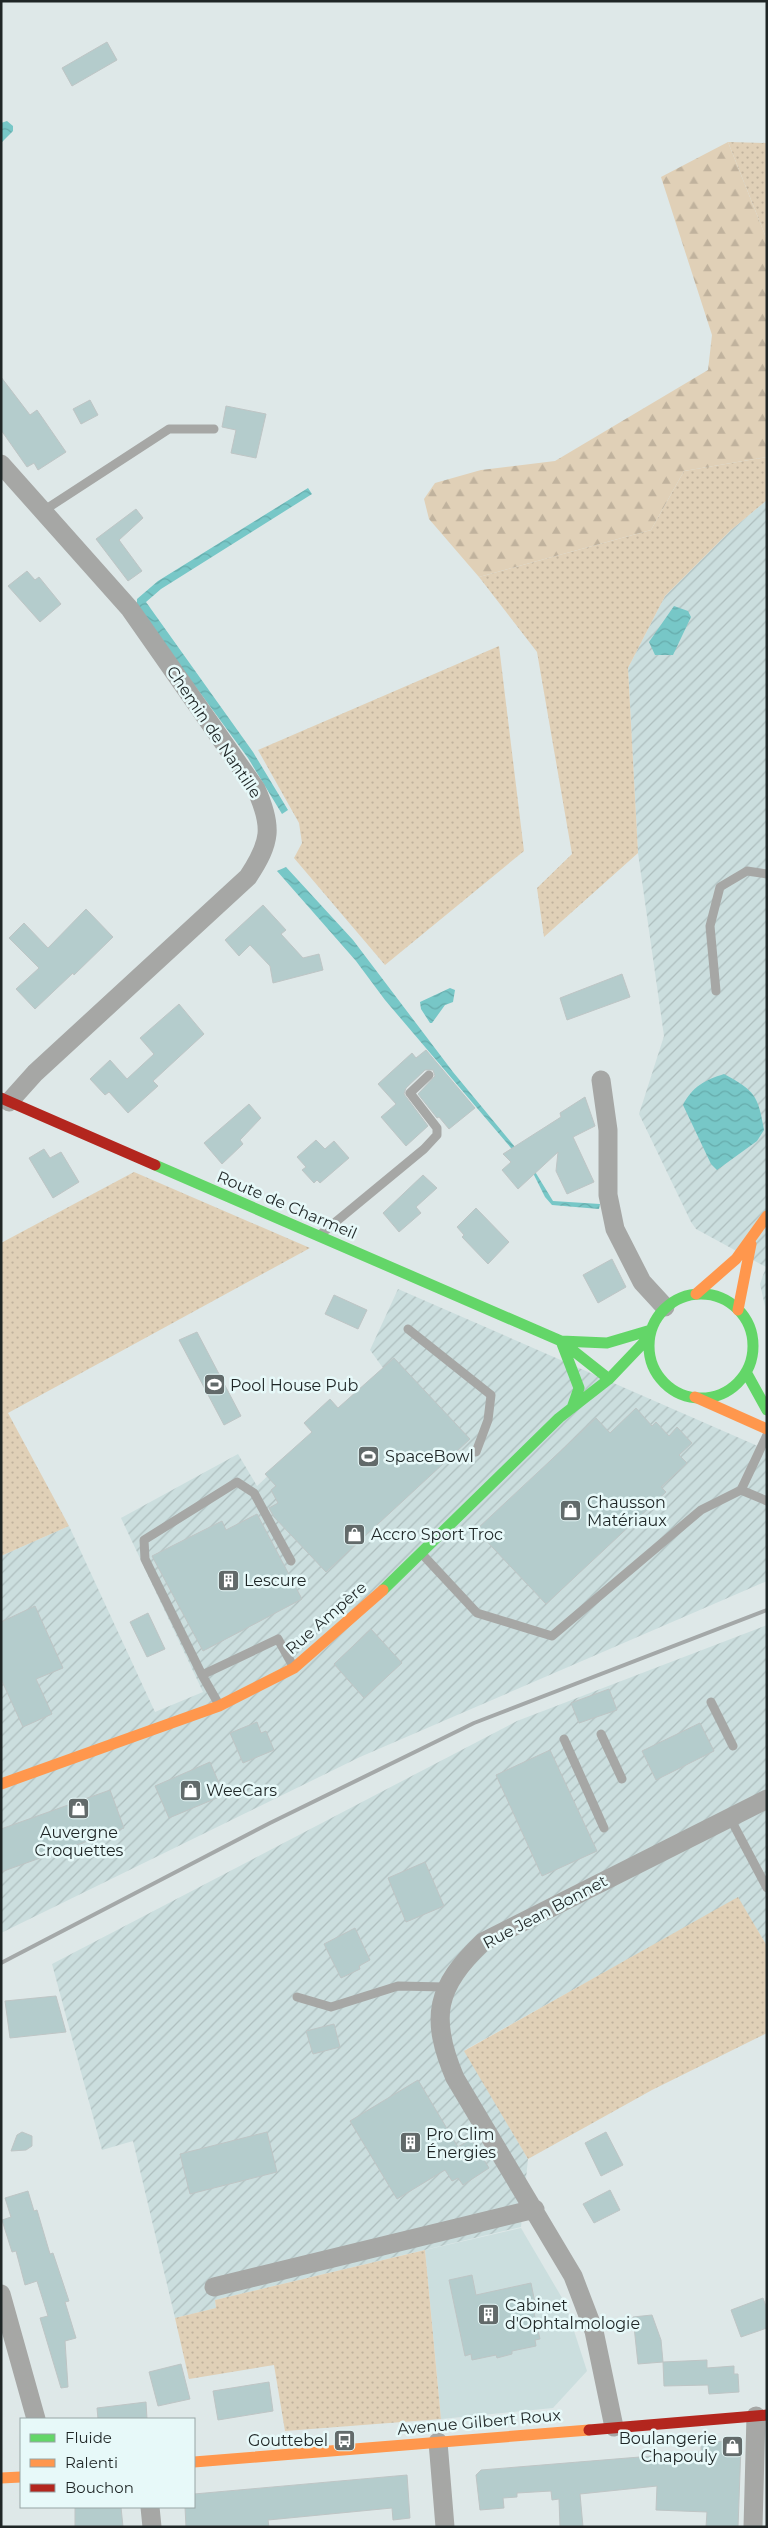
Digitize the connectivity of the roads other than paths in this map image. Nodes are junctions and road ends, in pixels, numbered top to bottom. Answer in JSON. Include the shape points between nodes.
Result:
{"nodes":[{"id":1,"x":214,"y":428,"type":"dead end"},
{"id":2,"x":1,"y":464,"type":"edge"},
{"id":3,"x":43,"y":511,"type":"junction"},
{"id":4,"x":767,"y":874,"type":"edge"},
{"id":5,"x":716,"y":991,"type":"dead end"},
{"id":6,"x":429,"y":1075,"type":"dead end"},
{"id":7,"x":601,"y":1080,"type":"dead end"},
{"id":8,"x":5,"y":1100,"type":"edge"},
{"id":9,"x":767,"y":1216,"type":"edge"},
{"id":10,"x":319,"y":1236,"type":"junction"},
{"id":11,"x":752,"y":1243,"type":"junction"},
{"id":12,"x":696,"y":1294,"type":"junction"},
{"id":13,"x":665,"y":1308,"type":"junction"},
{"id":14,"x":738,"y":1310,"type":"junction"},
{"id":15,"x":408,"y":1329,"type":"dead end"},
{"id":16,"x":650,"y":1334,"type":"junction"},
{"id":17,"x":561,"y":1341,"type":"junction"},
{"id":18,"x":746,"y":1372,"type":"junction"},
{"id":19,"x":609,"y":1378,"type":"junction"},
{"id":20,"x":629,"y":1379,"type":"dead end"},
{"id":21,"x":649,"y":1380,"type":"dead end"},
{"id":22,"x":662,"y":1381,"type":"junction"},
{"id":23,"x":695,"y":1397,"type":"junction"},
{"id":24,"x":572,"y":1408,"type":"junction"},
{"id":25,"x":767,"y":1410,"type":"edge"},
{"id":26,"x":767,"y":1429,"type":"edge"},
{"id":27,"x":767,"y":1435,"type":"edge"},
{"id":28,"x":476,"y":1452,"type":"dead end"},
{"id":29,"x":741,"y":1490,"type":"junction"},
{"id":30,"x":767,"y":1501,"type":"edge"},
{"id":31,"x":421,"y":1552,"type":"junction"},
{"id":32,"x":290,"y":1561,"type":"dead end"},
{"id":33,"x":294,"y":1668,"type":"junction"},
{"id":34,"x":202,"y":1675,"type":"junction"},
{"id":35,"x":711,"y":1702,"type":"dead end"},
{"id":36,"x":220,"y":1706,"type":"junction"},
{"id":37,"x":601,"y":1734,"type":"dead end"},
{"id":38,"x":564,"y":1739,"type":"dead end"},
{"id":39,"x":733,"y":1746,"type":"dead end"},
{"id":40,"x":622,"y":1778,"type":"dead end"},
{"id":41,"x":1,"y":1784,"type":"edge"},
{"id":42,"x":767,"y":1799,"type":"edge"},
{"id":43,"x":730,"y":1818,"type":"junction"},
{"id":44,"x":604,"y":1828,"type":"dead end"},
{"id":45,"x":767,"y":1888,"type":"edge"},
{"id":46,"x":446,"y":1987,"type":"junction"},
{"id":47,"x":298,"y":1997,"type":"dead end"},
{"id":48,"x":535,"y":2209,"type":"junction"},
{"id":49,"x":214,"y":2287,"type":"dead end"},
{"id":50,"x":1,"y":2294,"type":"edge"},
{"id":51,"x":762,"y":2416,"type":"edge"},
{"id":52,"x":36,"y":2418,"type":"edge"},
{"id":53,"x":614,"y":2427,"type":"junction"},
{"id":54,"x":438,"y":2442,"type":"junction"},
{"id":55,"x":195,"y":2462,"type":"edge"},
{"id":56,"x":20,"y":2477,"type":"edge"},
{"id":57,"x":1,"y":2478,"type":"edge"},
{"id":58,"x":150,"y":2508,"type":"edge"},
{"id":59,"x":152,"y":2527,"type":"edge"},
{"id":60,"x":446,"y":2527,"type":"edge"},
{"id":61,"x":753,"y":2527,"type":"edge"}],
"edges":[{"from":1,"to":3,"type":"lane","via":[[169,429]]},
{"from":2,"to":3,"type":"street","name":"Chemin de Nantille"},
{"from":3,"to":8,"type":"street","name":"Chemin de Nantille","via":[[130,609],[211,723],[256,789],[265,810],[267,833],[263,854],[248,876]]},
{"from":4,"to":5,"type":"lane","via":[[747,871],[720,887],[710,926]]},
{"from":6,"to":10,"type":"lane","via":[[410,1093],[437,1128],[437,1135]]},
{"from":7,"to":13,"type":"street","via":[[608,1130],[608,1196],[615,1229],[642,1282]]},
{"from":8,"to":10,"type":"main road","name":"Route de Charmeil"},
{"from":9,"to":11,"type":"main road"},
{"from":10,"to":17,"type":"main road","name":"Route de Charmeil"},
{"from":11,"to":12,"type":"main road"},
{"from":11,"to":14,"type":"main road"},
{"from":12,"to":13,"type":"main road","via":[[680,1298]]},
{"from":12,"to":14,"type":"main road","via":[[726,1300]]},
{"from":13,"to":16,"type":"main road"},
{"from":14,"to":18,"type":"main road","via":[[748,1323],[752,1340],[752,1356]]},
{"from":15,"to":28,"type":"lane","via":[[491,1395],[488,1420]]},
{"from":16,"to":17,"type":"main road","name":"Route de Charmeil","via":[[597,1345]]},
{"from":16,"to":19,"type":"main road","name":"Rue Ampère"},
{"from":16,"to":22,"type":"main road","via":[[649,1353],[653,1368]]},
{"from":17,"to":19,"type":"main road","name":"Route de Charmeil"},
{"from":17,"to":24,"type":"main road","via":[[579,1388]]},
{"from":18,"to":23,"type":"main road","via":[[724,1392],[710,1397]]},
{"from":18,"to":25,"type":"main road"},
{"from":19,"to":20,"type":"main road"},
{"from":19,"to":24,"type":"main road","name":"Rue Ampère"},
{"from":21,"to":22,"type":"main road"},
{"from":22,"to":23,"type":"main road","via":[[683,1395]]},
{"from":23,"to":26,"type":"main road"},
{"from":24,"to":31,"type":"main road","name":"Rue Ampère"},
{"from":27,"to":29,"type":"lane"},
{"from":29,"to":30,"type":"lane"},
{"from":29,"to":31,"type":"lane","via":[[701,1510],[552,1636],[476,1613]]},
{"from":31,"to":33,"type":"main road","name":"Rue Ampère","via":[[371,1602]]},
{"from":32,"to":34,"type":"lane","via":[[254,1493],[237,1482],[144,1540],[145,1560]]},
{"from":33,"to":34,"type":"lane","via":[[278,1639]]},
{"from":33,"to":36,"type":"main road","name":"Rue Ampère"},
{"from":34,"to":36,"type":"lane"},
{"from":35,"to":39,"type":"lane"},
{"from":36,"to":41,"type":"main road","name":"Rue Ampère"},
{"from":37,"to":40,"type":"lane"},
{"from":38,"to":44,"type":"lane"},
{"from":42,"to":43,"type":"street","name":"Rue Jean Bonnet"},
{"from":43,"to":45,"type":"lane"},
{"from":43,"to":46,"type":"street","name":"Rue Jean Bonnet","via":[[482,1942],[460,1964]]},
{"from":46,"to":47,"type":"lane","via":[[398,1986],[331,2007]]},
{"from":46,"to":48,"type":"street","name":"Rue Jean Bonnet","via":[[439,2022],[446,2058]]},
{"from":48,"to":49,"type":"street"},
{"from":48,"to":53,"type":"street","name":"Rue Jean Bonnet","via":[[573,2276],[594,2330]]},
{"from":50,"to":52,"type":"street"},
{"from":51,"to":53,"type":"main road","name":"Avenue Gilbert Roux"},
{"from":51,"to":61,"type":"street"},
{"from":53,"to":54,"type":"main road","name":"Avenue Gilbert Roux"},
{"from":54,"to":55,"type":"main road","name":"Avenue Gilbert Roux"},
{"from":54,"to":60,"type":"street"},
{"from":56,"to":57,"type":"main road"},
{"from":58,"to":59,"type":"street"}]}
